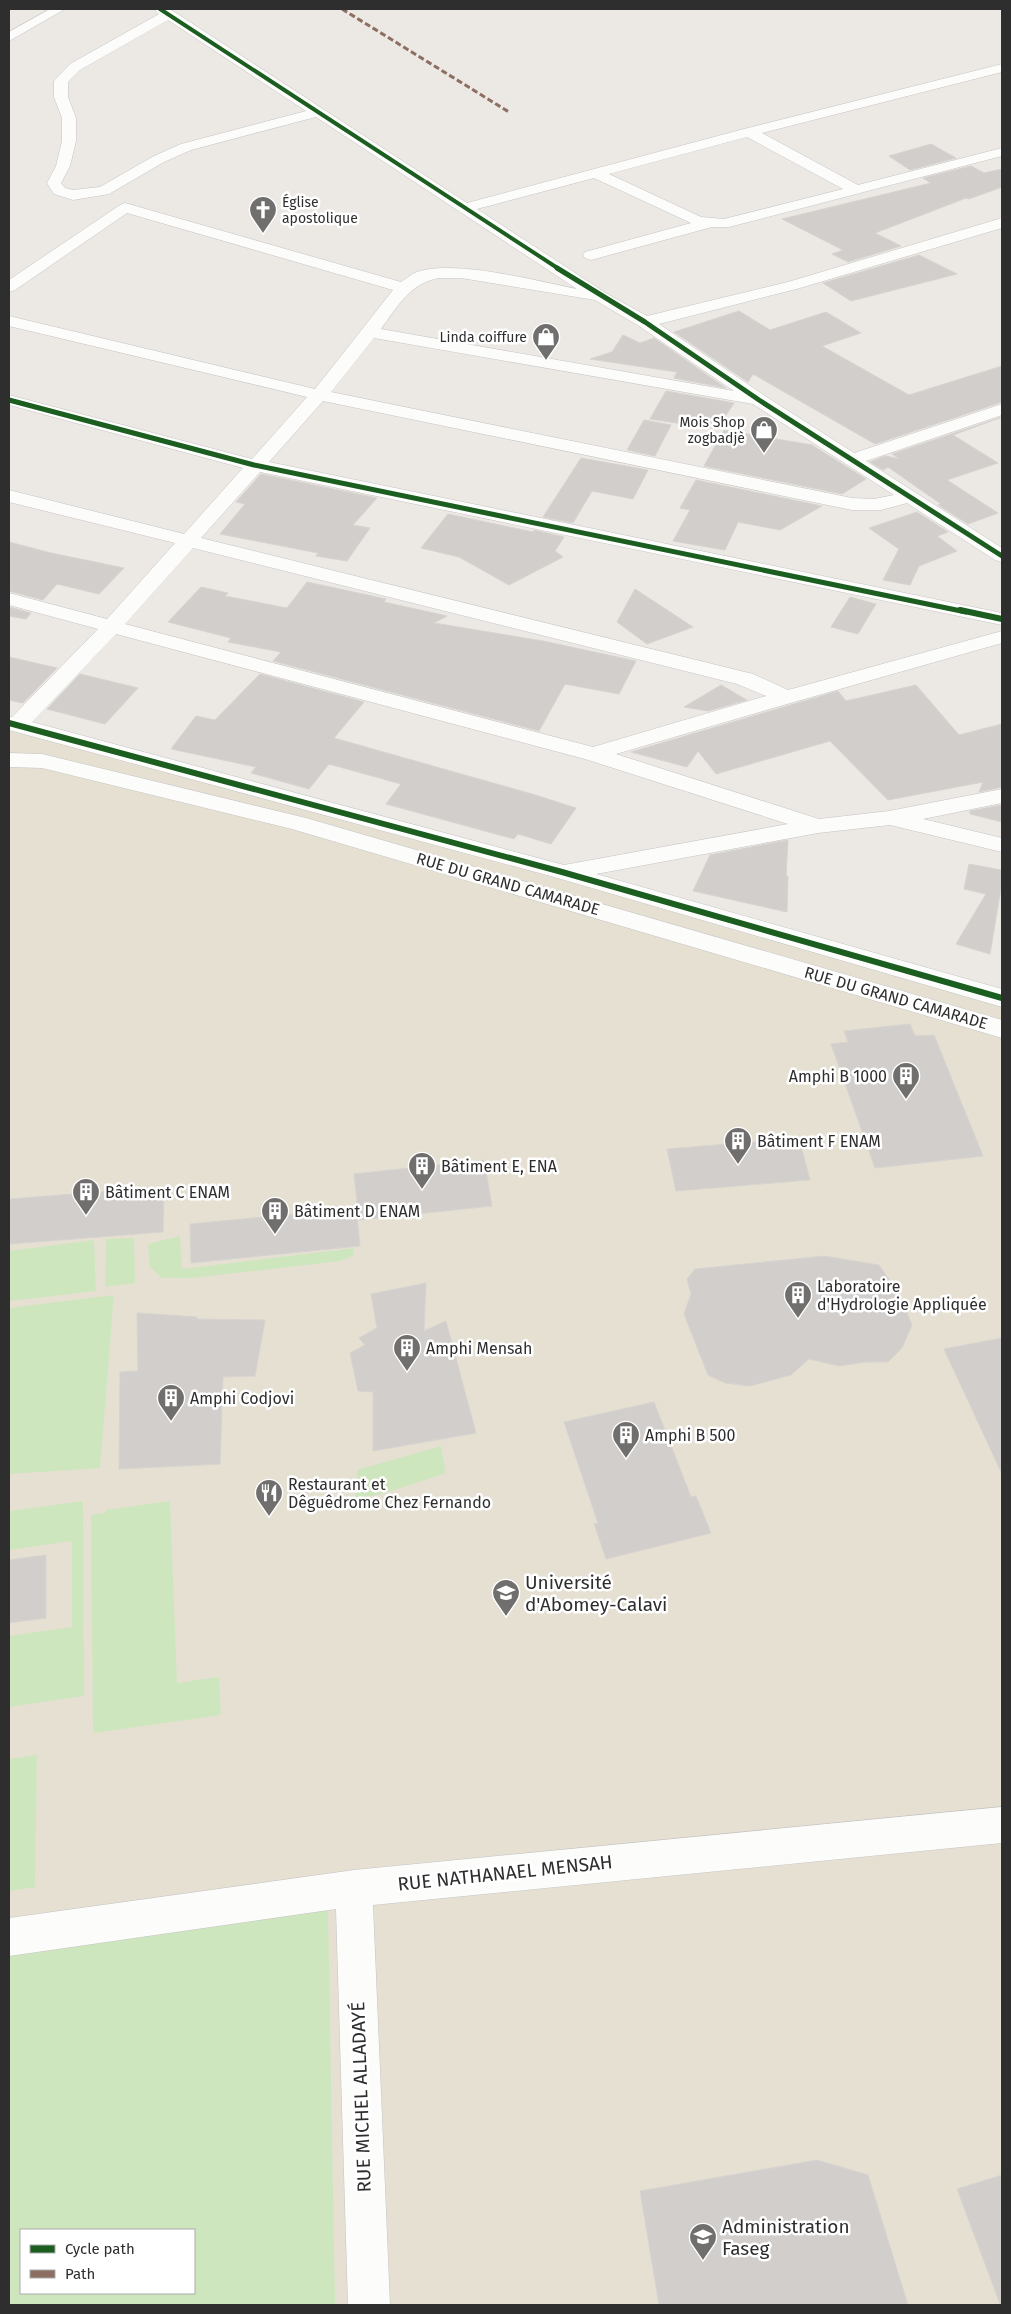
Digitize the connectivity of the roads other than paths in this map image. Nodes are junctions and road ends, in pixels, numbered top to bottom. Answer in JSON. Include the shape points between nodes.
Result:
{"nodes":[{"id":1,"x":59,"y":9,"type":"edge"},
{"id":2,"x":164,"y":11,"type":"edge"},
{"id":3,"x":9,"y":38,"type":"edge"},
{"id":4,"x":1002,"y":68,"type":"edge"},
{"id":5,"x":318,"y":112,"type":"junction"},
{"id":6,"x":749,"y":132,"type":"junction"},
{"id":7,"x":1002,"y":152,"type":"edge"},
{"id":8,"x":595,"y":173,"type":"junction"},
{"id":9,"x":857,"y":190,"type":"junction"},
{"id":10,"x":93,"y":194,"type":"junction"},
{"id":11,"x":125,"y":208,"type":"junction"},
{"id":12,"x":465,"y":208,"type":"junction"},
{"id":13,"x":710,"y":223,"type":"junction"},
{"id":14,"x":1002,"y":223,"type":"edge"},
{"id":15,"x":591,"y":255,"type":"dead end"},
{"id":16,"x":9,"y":287,"type":"edge"},
{"id":17,"x":403,"y":288,"type":"junction"},
{"id":18,"x":603,"y":298,"type":"junction"},
{"id":19,"x":9,"y":321,"type":"edge"},
{"id":20,"x":645,"y":322,"type":"junction"},
{"id":21,"x":370,"y":332,"type":"junction"},
{"id":22,"x":319,"y":395,"type":"junction"},
{"id":23,"x":9,"y":400,"type":"edge"},
{"id":24,"x":759,"y":400,"type":"junction"},
{"id":25,"x":1002,"y":409,"type":"edge"},
{"id":26,"x":853,"y":459,"type":"junction"},
{"id":27,"x":254,"y":465,"type":"junction"},
{"id":28,"x":9,"y":496,"type":"edge"},
{"id":29,"x":909,"y":496,"type":"junction"},
{"id":30,"x":188,"y":542,"type":"junction"},
{"id":31,"x":1002,"y":556,"type":"edge"},
{"id":32,"x":9,"y":599,"type":"edge"},
{"id":33,"x":1002,"y":618,"type":"edge"},
{"id":34,"x":111,"y":627,"type":"junction"},
{"id":35,"x":1002,"y":638,"type":"edge"},
{"id":36,"x":786,"y":697,"type":"junction"},
{"id":37,"x":13,"y":724,"type":"edge"},
{"id":38,"x":593,"y":754,"type":"junction"},
{"id":39,"x":9,"y":760,"type":"edge"},
{"id":40,"x":1002,"y":796,"type":"edge"},
{"id":41,"x":889,"y":818,"type":"junction"},
{"id":42,"x":818,"y":826,"type":"junction"},
{"id":43,"x":1002,"y":845,"type":"edge"},
{"id":44,"x":562,"y":872,"type":"junction"},
{"id":45,"x":1002,"y":998,"type":"edge"},
{"id":46,"x":1002,"y":1029,"type":"edge"},
{"id":47,"x":1002,"y":1824,"type":"edge"},
{"id":48,"x":354,"y":1888,"type":"junction"},
{"id":49,"x":9,"y":1937,"type":"edge"},
{"id":50,"x":368,"y":2305,"type":"edge"}],
"edges":[{"from":1,"to":3,"type":"street"},
{"from":2,"to":5,"type":"street"},
{"from":2,"to":10,"type":"street","via":[[75,67],[61,81],[61,97],[69,118],[69,141],[63,166],[54,183],[59,191],[74,195]]},
{"from":4,"to":6,"type":"street"},
{"from":5,"to":10,"type":"street","via":[[186,147]]},
{"from":5,"to":12,"type":"street"},
{"from":6,"to":8,"type":"street"},
{"from":6,"to":9,"type":"street"},
{"from":7,"to":9,"type":"street"},
{"from":8,"to":12,"type":"street"},
{"from":8,"to":13,"type":"street","via":[[698,221]]},
{"from":9,"to":13,"type":"street","via":[[724,224]]},
{"from":10,"to":11,"type":"street"},
{"from":11,"to":16,"type":"street"},
{"from":11,"to":17,"type":"street"},
{"from":12,"to":18,"type":"street"},
{"from":13,"to":15,"type":"street"},
{"from":14,"to":20,"type":"street","via":[[794,284]]},
{"from":17,"to":18,"type":"street","via":[[421,276],[461,273]]},
{"from":17,"to":21,"type":"street"},
{"from":18,"to":20,"type":"street"},
{"from":19,"to":22,"type":"street"},
{"from":20,"to":24,"type":"street"},
{"from":21,"to":22,"type":"street"},
{"from":21,"to":24,"type":"street"},
{"from":22,"to":27,"type":"street"},
{"from":22,"to":29,"type":"street","via":[[852,504],[892,504]]},
{"from":23,"to":27,"type":"street"},
{"from":24,"to":26,"type":"street"},
{"from":25,"to":26,"type":"street"},
{"from":26,"to":29,"type":"street"},
{"from":27,"to":30,"type":"street"},
{"from":27,"to":33,"type":"street"},
{"from":28,"to":30,"type":"street"},
{"from":29,"to":31,"type":"street"},
{"from":30,"to":34,"type":"street"},
{"from":30,"to":36,"type":"street","via":[[745,679]]},
{"from":32,"to":34,"type":"street"},
{"from":34,"to":37,"type":"street"},
{"from":34,"to":38,"type":"street"},
{"from":35,"to":36,"type":"street"},
{"from":36,"to":38,"type":"street"},
{"from":37,"to":44,"type":"street"},
{"from":38,"to":42,"type":"street"},
{"from":39,"to":46,"type":"street","name":"RUE DU GRAND CAMARADE","via":[[42,761],[298,823]]},
{"from":40,"to":41,"type":"street"},
{"from":41,"to":42,"type":"street"},
{"from":41,"to":43,"type":"street"},
{"from":42,"to":44,"type":"street"},
{"from":44,"to":45,"type":"street"},
{"from":47,"to":48,"type":"street","name":"RUE NATHANAEL MENSAH"},
{"from":48,"to":49,"type":"street","name":"RUE NATHANAEL MENSAH"},
{"from":48,"to":50,"type":"street","name":"RUE MICHEL ALLADAYÉ"}]}
